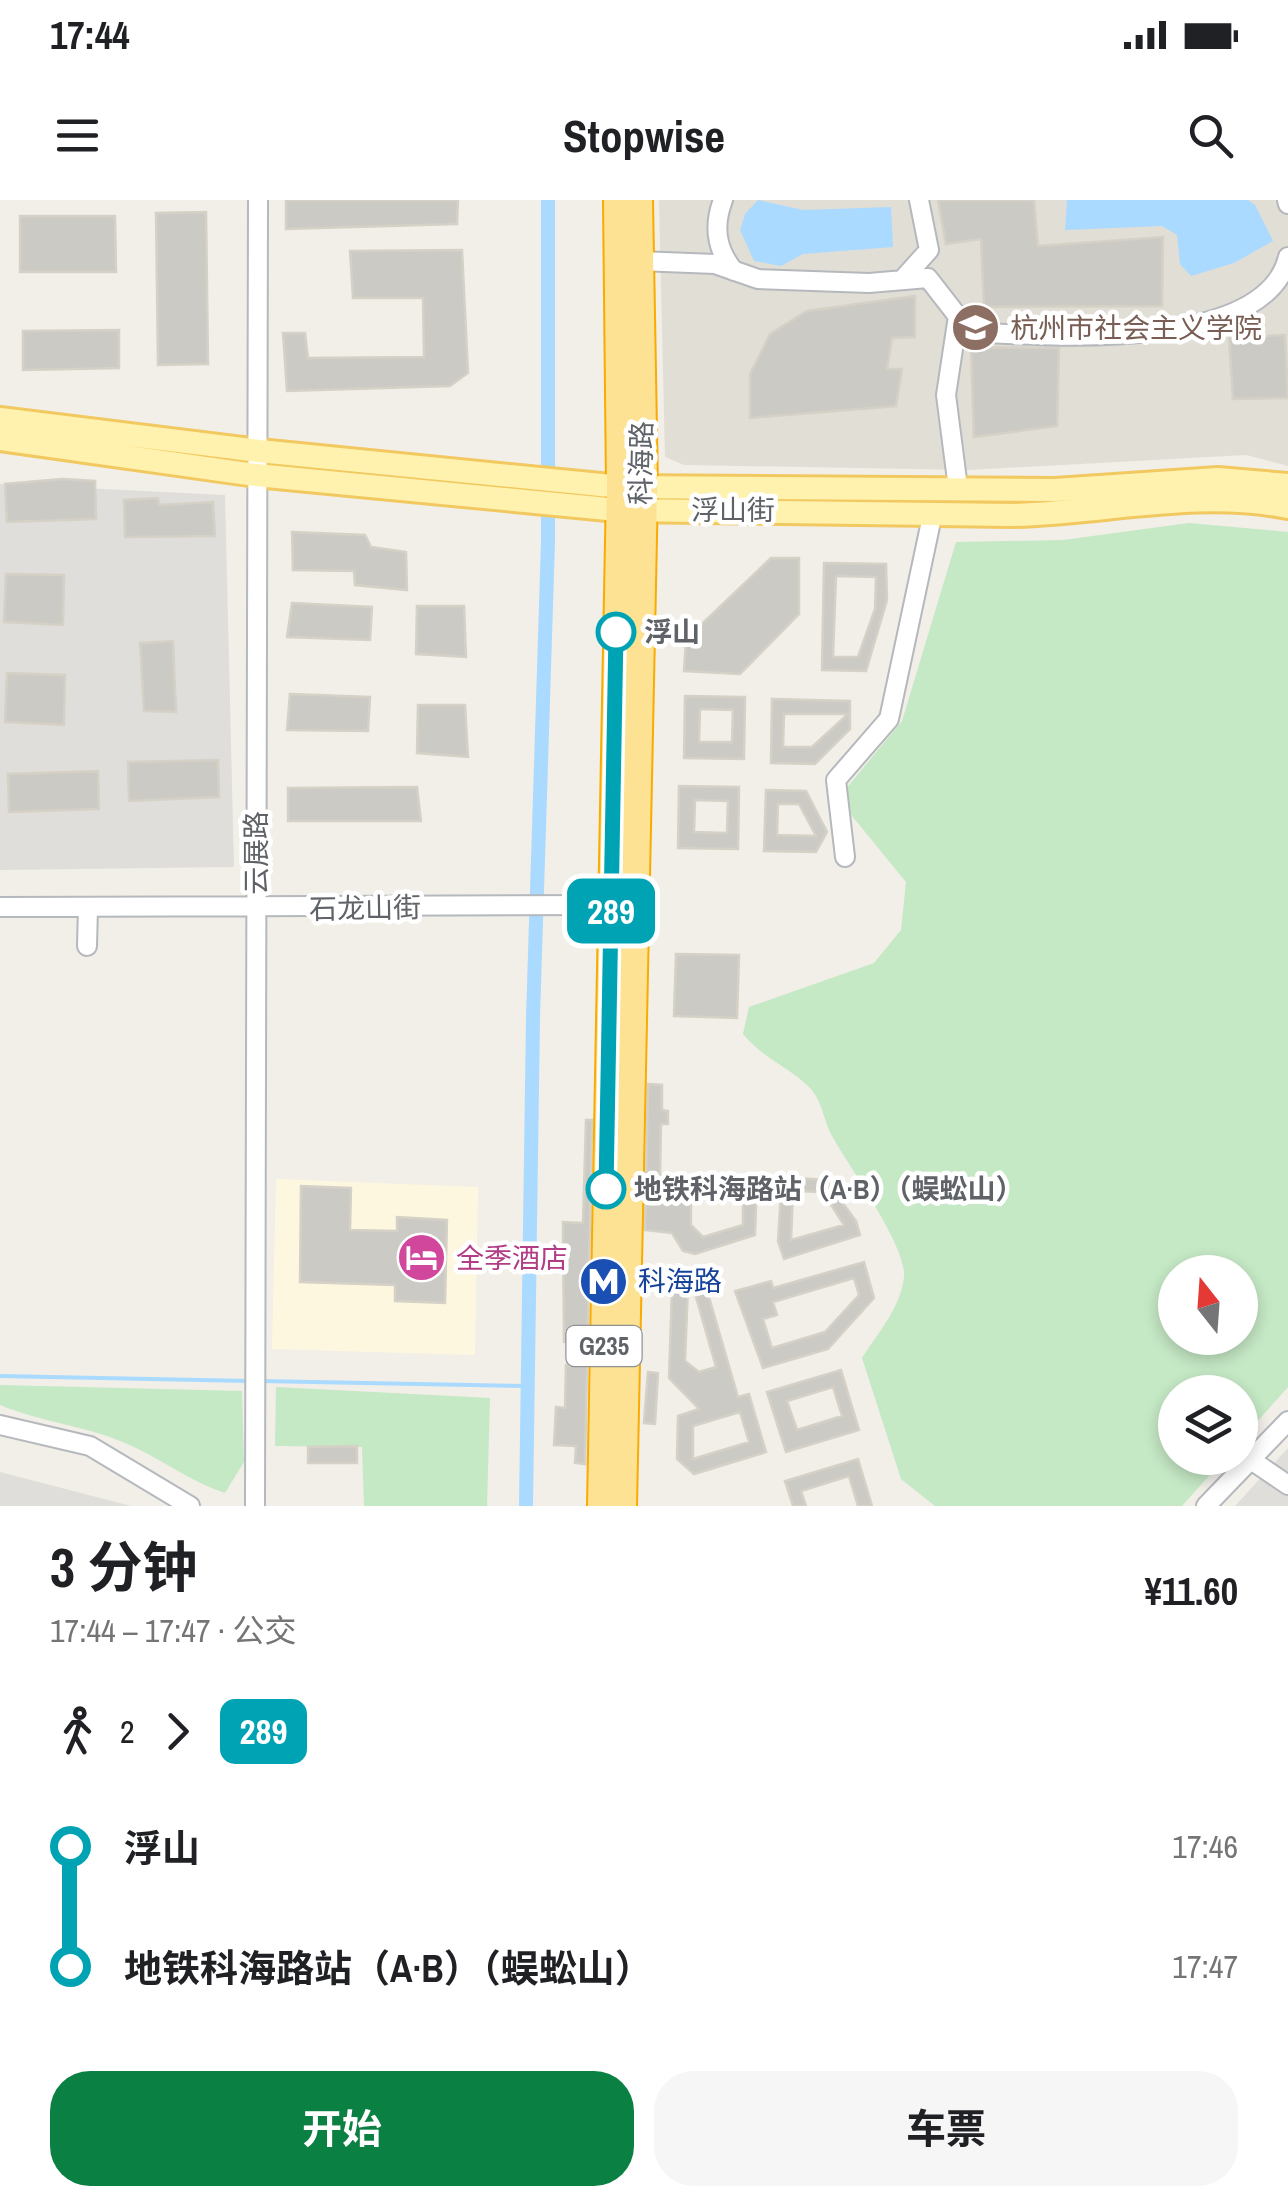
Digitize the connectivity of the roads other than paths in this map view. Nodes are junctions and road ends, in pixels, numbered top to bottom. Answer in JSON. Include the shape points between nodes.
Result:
{"nodes":[{"id":1,"x":258,"y":200,"type":"edge"},
{"id":2,"x":618,"y":200,"type":"edge"},
{"id":3,"x":638,"y":200,"type":"edge"},
{"id":4,"x":723,"y":200,"type":"edge"},
{"id":5,"x":919,"y":200,"type":"edge"},
{"id":6,"x":1288,"y":257,"type":"edge"},
{"id":7,"x":639,"y":261,"type":"junction"},
{"id":8,"x":734,"y":271,"type":"junction"},
{"id":9,"x":902,"y":280,"type":"junction"},
{"id":10,"x":958,"y":316,"type":"junction"},
{"id":11,"x":0,"y":420,"type":"edge"},
{"id":12,"x":0,"y":440,"type":"edge"},
{"id":13,"x":258,"y":463,"type":"junction"},
{"id":14,"x":1288,"y":485,"type":"edge"},
{"id":15,"x":958,"y":488,"type":"junction"},
{"id":16,"x":630,"y":499,"type":"junction"},
{"id":17,"x":1288,"y":507,"type":"edge"},
{"id":18,"x":933,"y":512,"type":"junction"},
{"id":19,"x":845,"y":857,"type":"dead end"},
{"id":20,"x":611,"y":905,"type":"junction"},
{"id":21,"x":0,"y":907,"type":"edge"},
{"id":22,"x":88,"y":908,"type":"junction"},
{"id":23,"x":256,"y":909,"type":"junction"},
{"id":24,"x":88,"y":946,"type":"dead end"},
{"id":25,"x":1288,"y":1421,"type":"edge"},
{"id":26,"x":0,"y":1425,"type":"edge"},
{"id":27,"x":1258,"y":1453,"type":"edge"},
{"id":28,"x":1258,"y":1465,"type":"edge"},
{"id":29,"x":1236,"y":1475,"type":"edge"},
{"id":30,"x":1288,"y":1486,"type":"edge"},
{"id":31,"x":190,"y":1506,"type":"edge"},
{"id":32,"x":255,"y":1506,"type":"edge"},
{"id":33,"x":602,"y":1506,"type":"edge"},
{"id":34,"x":622,"y":1506,"type":"edge"},
{"id":35,"x":1206,"y":1506,"type":"edge"}],
"edges":[{"from":1,"to":13,"type":"street","name":"云展路"},
{"from":2,"to":16,"type":"highway","name":"科海路","number":"G235"},
{"from":3,"to":7,"type":"highway","name":"科海路","number":"G235"},
{"from":4,"to":8,"type":"street","via":[[715,220],[723,256]]},
{"from":5,"to":9,"type":"street","via":[[929,250]]},
{"from":6,"to":10,"type":"street","via":[[1283,278],[1250,306],[1178,330],[970,332]]},
{"from":7,"to":8,"type":"street"},
{"from":7,"to":16,"type":"highway","name":"科海路","number":"G235"},
{"from":8,"to":9,"type":"street","via":[[758,279]]},
{"from":9,"to":10,"type":"street","via":[[928,278]]},
{"from":10,"to":15,"type":"street","via":[[946,394]]},
{"from":11,"to":13,"type":"main road","name":"浮山街"},
{"from":12,"to":13,"type":"main road","name":"浮山街"},
{"from":13,"to":16,"type":"main road","name":"浮山街"},
{"from":13,"to":23,"type":"street","name":"云展路"},
{"from":14,"to":15,"type":"main road","name":"浮山街","via":[[1218,479],[1055,490]]},
{"from":15,"to":16,"type":"main road","name":"浮山街"},
{"from":16,"to":18,"type":"main road","name":"浮山街"},
{"from":16,"to":20,"type":"highway","name":"科海路","number":"G235"},
{"from":16,"to":34,"type":"highway","name":"科海路","number":"G235"},
{"from":17,"to":18,"type":"main road","name":"浮山街","via":[[1193,500],[1072,514]]},
{"from":18,"to":19,"type":"street","via":[[890,719],[836,780]]},
{"from":20,"to":23,"type":"street","name":"石龙山街"},
{"from":20,"to":33,"type":"highway","name":"科海路","number":"G235"},
{"from":21,"to":22,"type":"street","name":"石龙山街"},
{"from":22,"to":23,"type":"street","name":"石龙山街"},
{"from":22,"to":24,"type":"street"},
{"from":23,"to":32,"type":"street","name":"云展路"},
{"from":25,"to":27,"type":"street"},
{"from":26,"to":31,"type":"street","via":[[90,1446]]},
{"from":28,"to":30,"type":"street"},
{"from":29,"to":35,"type":"street"}]}
